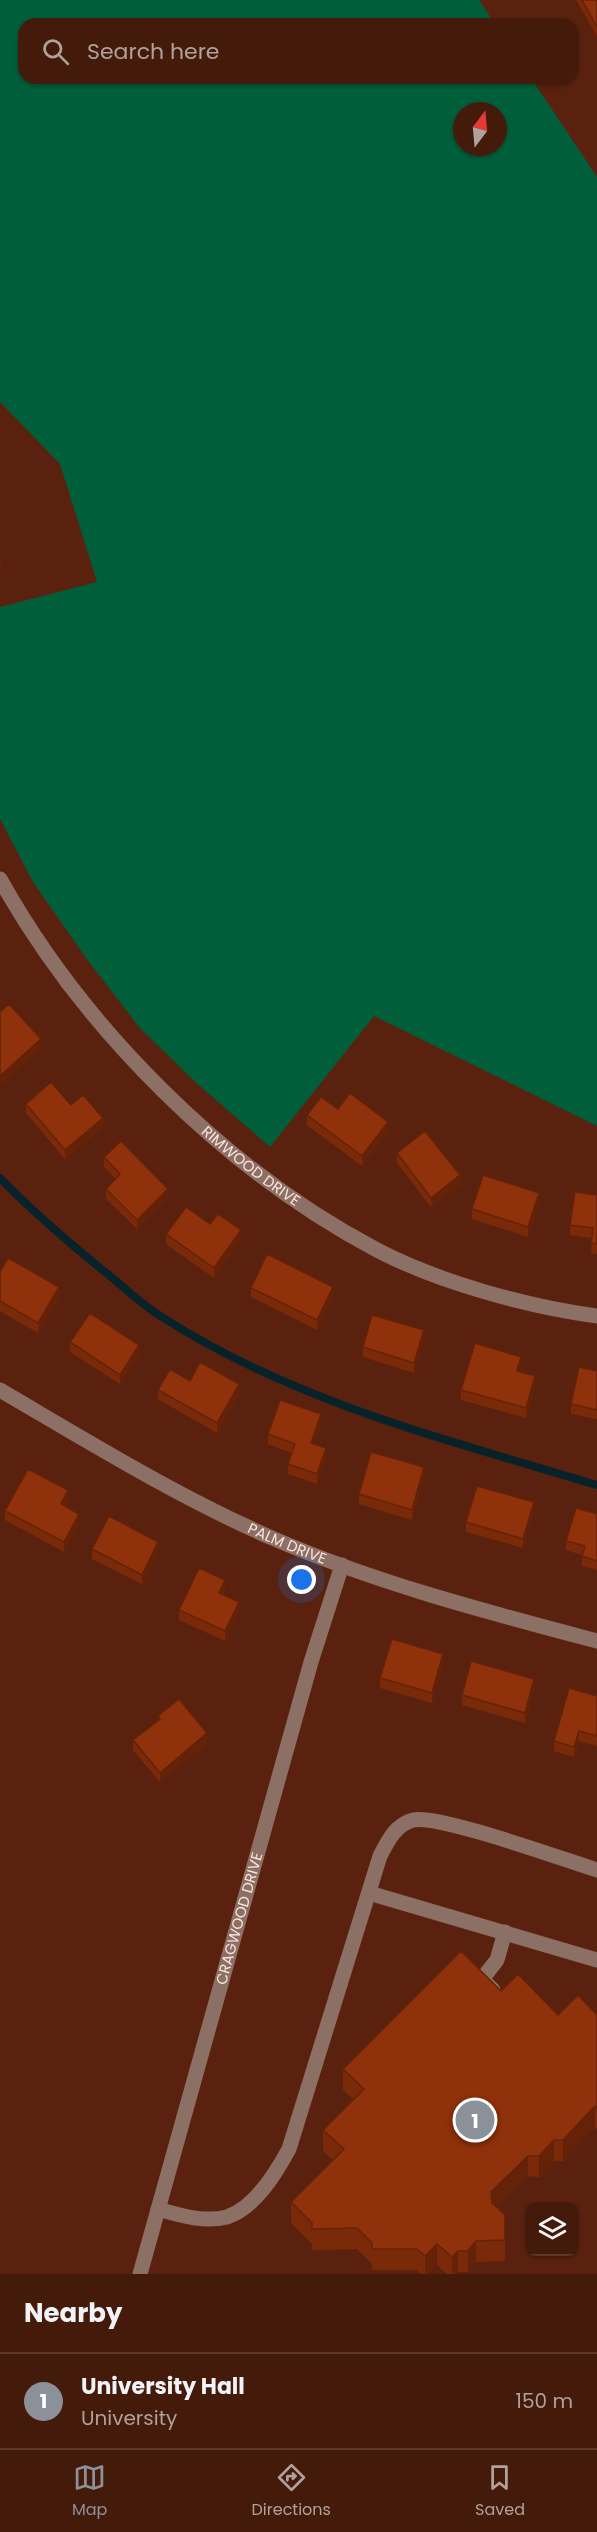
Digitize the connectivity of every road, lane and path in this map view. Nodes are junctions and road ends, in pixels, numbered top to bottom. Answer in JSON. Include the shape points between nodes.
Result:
{"nodes":[{"id":1,"x":0,"y":879,"type":"edge"},
{"id":2,"x":597,"y":1316,"type":"edge"},
{"id":3,"x":0,"y":1390,"type":"edge"},
{"id":4,"x":342,"y":1565,"type":"junction"},
{"id":5,"x":597,"y":1641,"type":"edge"},
{"id":6,"x":597,"y":1870,"type":"edge"},
{"id":7,"x":369,"y":1893,"type":"junction"},
{"id":8,"x":505,"y":1932,"type":"junction"},
{"id":9,"x":597,"y":1960,"type":"edge"},
{"id":10,"x":507,"y":2002,"type":"edge"},
{"id":11,"x":158,"y":2209,"type":"junction"},
{"id":12,"x":140,"y":2274,"type":"edge"}],
"edges":[{"from":1,"to":2,"type":"street","name":"RIMWOOD DRIVE","via":[[47,954],[129,1055],[172,1100],[243,1162],[377,1250],[517,1301]]},
{"from":3,"to":4,"type":"street","name":"PALM DRIVE","via":[[209,1509]]},
{"from":4,"to":5,"type":"street","name":"PALM DRIVE","via":[[431,1595]]},
{"from":4,"to":11,"type":"street","name":"CRAGWOOD DRIVE","via":[[311,1662]]},
{"from":6,"to":7,"type":"street","via":[[445,1822],[414,1820],[393,1833],[380,1857]]},
{"from":7,"to":8,"type":"street"},
{"from":7,"to":11,"type":"street","via":[[290,2149],[269,2182],[248,2204],[228,2217],[185,2217]]},
{"from":8,"to":9,"type":"street"},
{"from":8,"to":10,"type":"street","via":[[497,1960],[482,1979]]},
{"from":11,"to":12,"type":"street","name":"CRAGWOOD DRIVE"}]}
